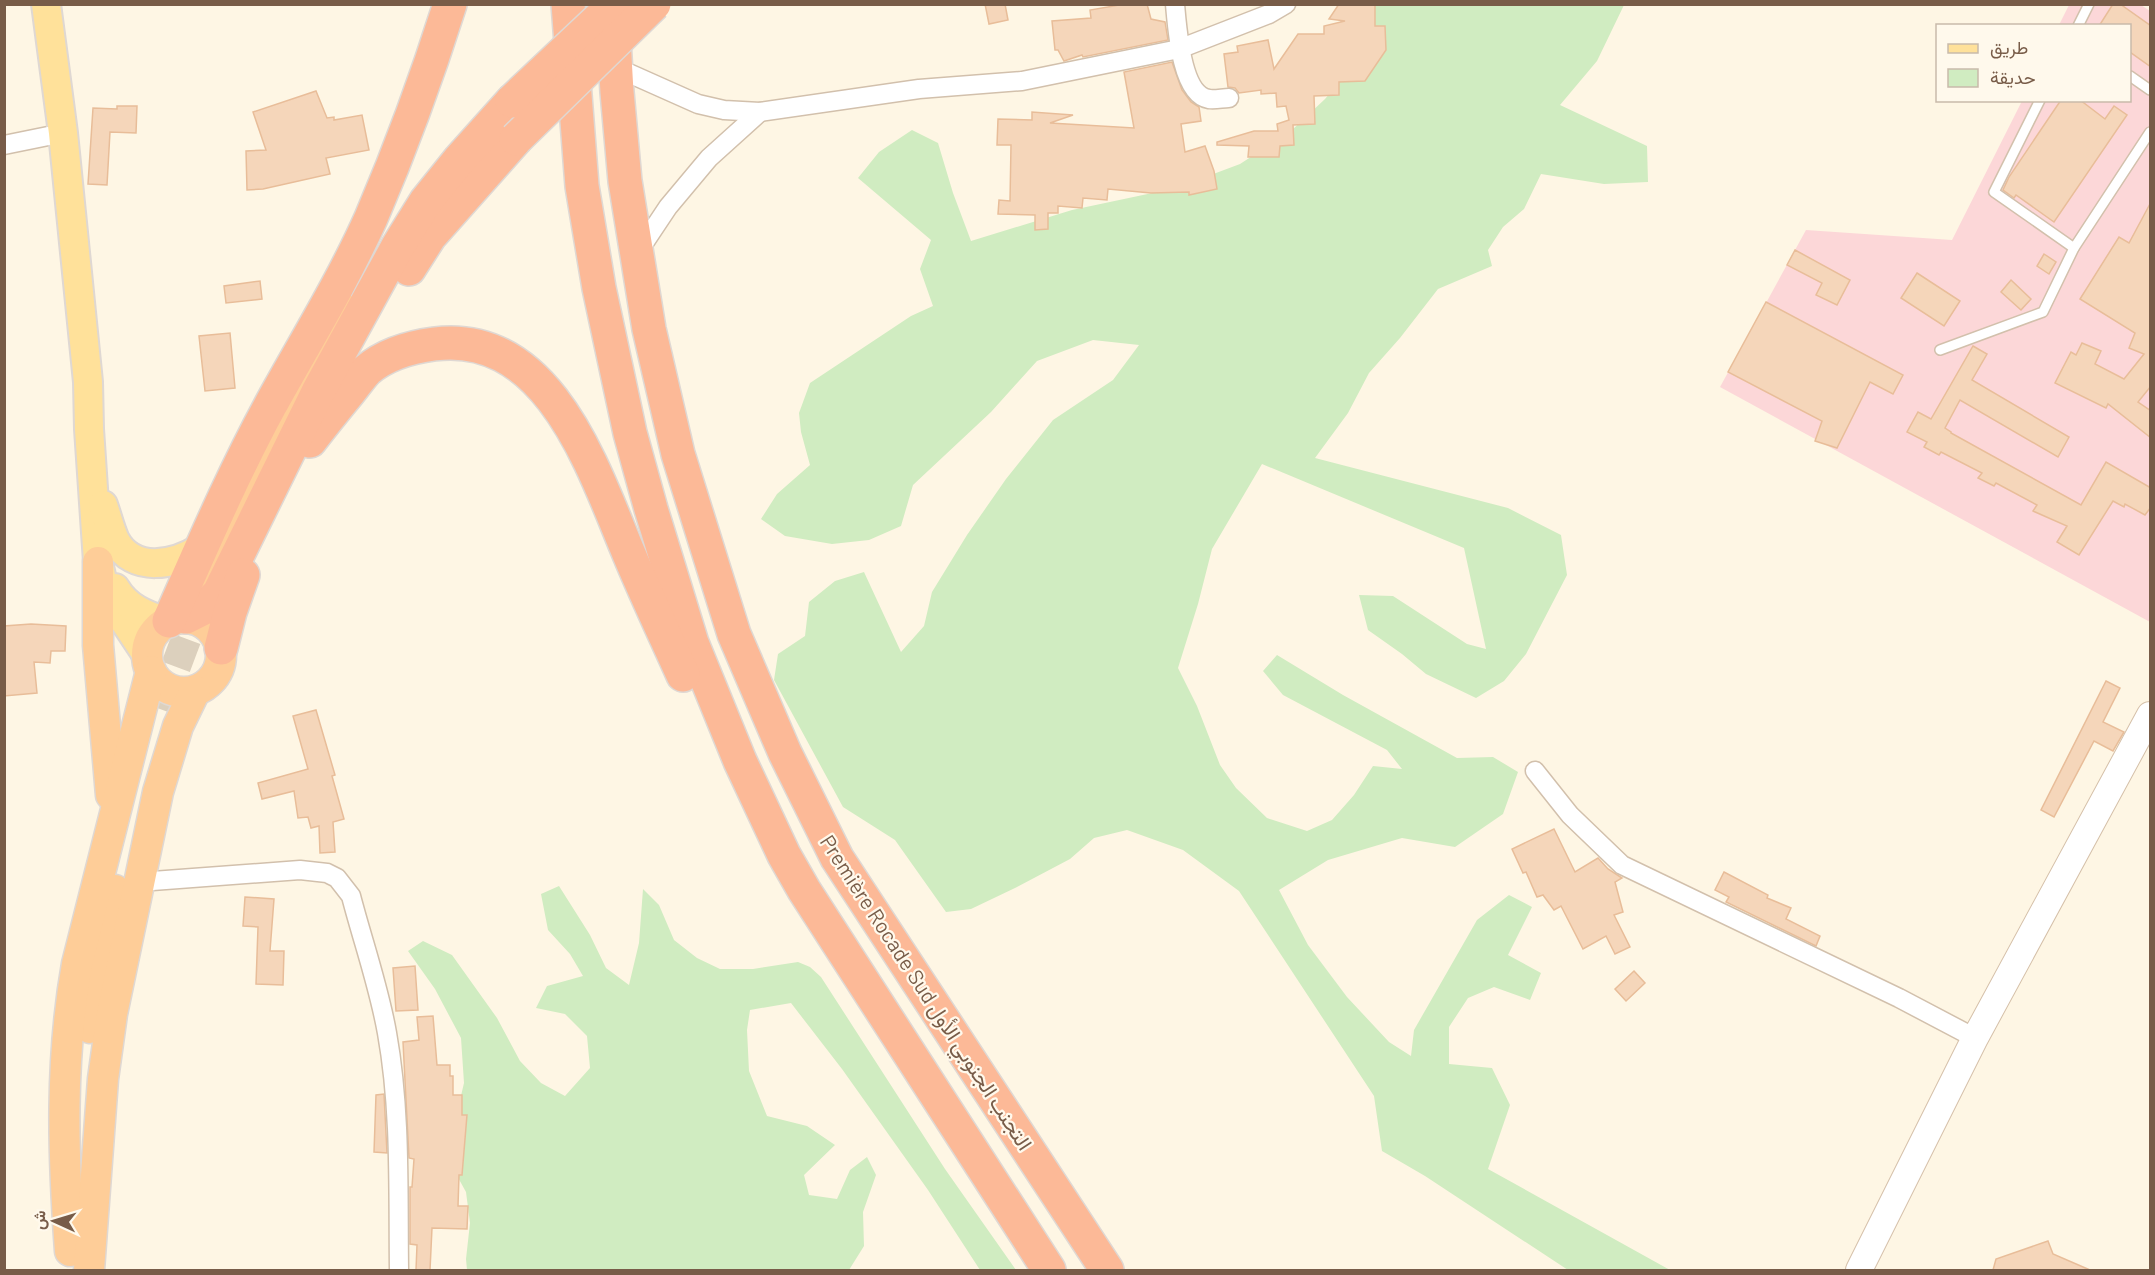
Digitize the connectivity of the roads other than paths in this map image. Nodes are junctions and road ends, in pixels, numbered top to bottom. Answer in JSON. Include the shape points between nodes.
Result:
{"nodes":[{"id":1,"x":46,"y":4,"type":"edge"},
{"id":2,"x":450,"y":4,"type":"edge"},
{"id":3,"x":568,"y":4,"type":"edge"},
{"id":4,"x":614,"y":4,"type":"edge"},
{"id":5,"x":654,"y":4,"type":"edge"},
{"id":6,"x":1175,"y":4,"type":"edge"},
{"id":7,"x":1286,"y":4,"type":"edge"},
{"id":8,"x":2089,"y":4,"type":"edge"},
{"id":9,"x":2079,"y":24,"type":"edge"},
{"id":10,"x":1179,"y":49,"type":"junction"},
{"id":11,"x":615,"y":67,"type":"junction"},
{"id":12,"x":2131,"y":76,"type":"edge"},
{"id":13,"x":427,"y":80,"type":"junction"},
{"id":14,"x":2151,"y":90,"type":"edge"},
{"id":15,"x":1228,"y":98,"type":"dead end"},
{"id":16,"x":2039,"y":102,"type":"edge"},
{"id":17,"x":760,"y":112,"type":"junction"},
{"id":18,"x":2151,"y":132,"type":"edge"},
{"id":19,"x":63,"y":133,"type":"junction"},
{"id":20,"x":4,"y":145,"type":"edge"},
{"id":21,"x":426,"y":201,"type":"junction"},
{"id":22,"x":2074,"y":248,"type":"junction"},
{"id":23,"x":637,"y":254,"type":"junction"},
{"id":24,"x":1940,"y":350,"type":"dead end"},
{"id":25,"x":88,"y":382,"type":"junction"},
{"id":26,"x":298,"y":401,"type":"junction"},
{"id":27,"x":310,"y":441,"type":"junction"},
{"id":28,"x":101,"y":498,"type":"junction"},
{"id":29,"x":201,"y":548,"type":"junction"},
{"id":30,"x":98,"y":562,"type":"junction"},
{"id":31,"x":206,"y":586,"type":"tunnel mouth"},
{"id":32,"x":174,"y":620,"type":"junction"},
{"id":33,"x":221,"y":648,"type":"junction"},
{"id":34,"x":149,"y":663,"type":"junction"},
{"id":35,"x":195,"y":691,"type":"junction"},
{"id":36,"x":160,"y":709,"type":"tunnel mouth"},
{"id":37,"x":2151,"y":715,"type":"edge"},
{"id":38,"x":1535,"y":771,"type":"dead end"},
{"id":39,"x":113,"y":817,"type":"junction"},
{"id":40,"x":784,"y":855,"type":"junction"},
{"id":41,"x":139,"y":882,"type":"junction"},
{"id":42,"x":1975,"y":1038,"type":"junction"},
{"id":43,"x":76,"y":1264,"type":"edge"},
{"id":44,"x":399,"y":1270,"type":"edge"},
{"id":45,"x":1049,"y":1270,"type":"edge"},
{"id":46,"x":1107,"y":1270,"type":"edge"},
{"id":47,"x":1859,"y":1270,"type":"edge"}],
"edges":[{"from":1,"to":19,"type":"main road"},
{"from":2,"to":13,"type":"highway"},
{"from":3,"to":40,"type":"highway","via":[[582,186],[630,433],[692,643]]},
{"from":4,"to":11,"type":"highway","name":"Première Rocade Sud التجنب الجنوبي الأول"},
{"from":4,"to":21,"type":"highway","bridge":true,"via":[[512,101]]},
{"from":5,"to":27,"type":"highway","bridge":true,"via":[[516,139],[430,236],[388,301]]},
{"from":6,"to":10,"type":"street"},
{"from":7,"to":10,"type":"street"},
{"from":8,"to":9,"type":"lane"},
{"from":10,"to":15,"type":"street","via":[[1197,94],[1208,100]]},
{"from":10,"to":17,"type":"street","via":[[1022,81],[919,89]]},
{"from":11,"to":17,"type":"street","via":[[698,104]]},
{"from":11,"to":23,"type":"highway","name":"Première Rocade Sud التجنب الجنوبي الأول","via":[[625,181]]},
{"from":12,"to":14,"type":"lane"},
{"from":13,"to":26,"type":"highway","via":[[340,310]]},
{"from":13,"to":29,"type":"highway","via":[[343,276],[269,409]]},
{"from":16,"to":22,"type":"lane","via":[[1994,192]]},
{"from":17,"to":23,"type":"street","via":[[709,158],[668,207]]},
{"from":18,"to":22,"type":"lane"},
{"from":19,"to":20,"type":"street"},
{"from":19,"to":25,"type":"main road"},
{"from":21,"to":26,"type":"highway","via":[[389,249]]},
{"from":21,"to":32,"type":"highway","via":[[318,392],[219,593],[206,607]]},
{"from":22,"to":24,"type":"lane","via":[[2043,312]]},
{"from":23,"to":46,"type":"highway","name":"Première Rocade Sud التجنب الجنوبي الأول","via":[[678,454],[734,634],[785,753],[837,858]]},
{"from":25,"to":28,"type":"main road","via":[[97,414]]},
{"from":25,"to":30,"type":"main road"},
{"from":26,"to":31,"type":"highway"},
{"from":27,"to":33,"type":"highway","via":[[244,571]]},
{"from":27,"to":40,"type":"highway","via":[[367,371],[393,354],[418,346],[450,342],[479,346],[527,372],[551,397],[576,433],[706,723]]},
{"from":28,"to":29,"type":"main road","via":[[116,541],[133,558],[149,564],[167,562]]},
{"from":28,"to":32,"type":"main road","via":[[106,555],[116,590],[134,609]]},
{"from":29,"to":32,"type":"highway"},
{"from":30,"to":34,"type":"main road","via":[[109,598]]},
{"from":30,"to":39,"type":"highway","via":[[98,645]]},
{"from":32,"to":33,"type":"highway","via":[[198,620],[217,636]]},
{"from":32,"to":34,"type":"highway","via":[[152,636]]},
{"from":33,"to":35,"type":"highway","via":[[219,669]]},
{"from":34,"to":35,"type":"highway","via":[[157,680],[174,691]]},
{"from":34,"to":39,"type":"highway"},
{"from":35,"to":41,"type":"highway","via":[[180,720],[165,765]]},
{"from":36,"to":43,"type":"highway","via":[[125,838],[92,1009]]},
{"from":37,"to":42,"type":"main road"},
{"from":38,"to":42,"type":"street","via":[[1570,815],[1622,865]]},
{"from":39,"to":43,"type":"highway","via":[[77,964],[68,1027],[64,1165]]},
{"from":40,"to":45,"type":"highway"},
{"from":41,"to":43,"type":"highway","via":[[107,1048]]},
{"from":41,"to":44,"type":"street","via":[[288,869],[327,873],[337,878],[351,896],[387,1032],[397,1143]]},
{"from":42,"to":47,"type":"main road"}]}
